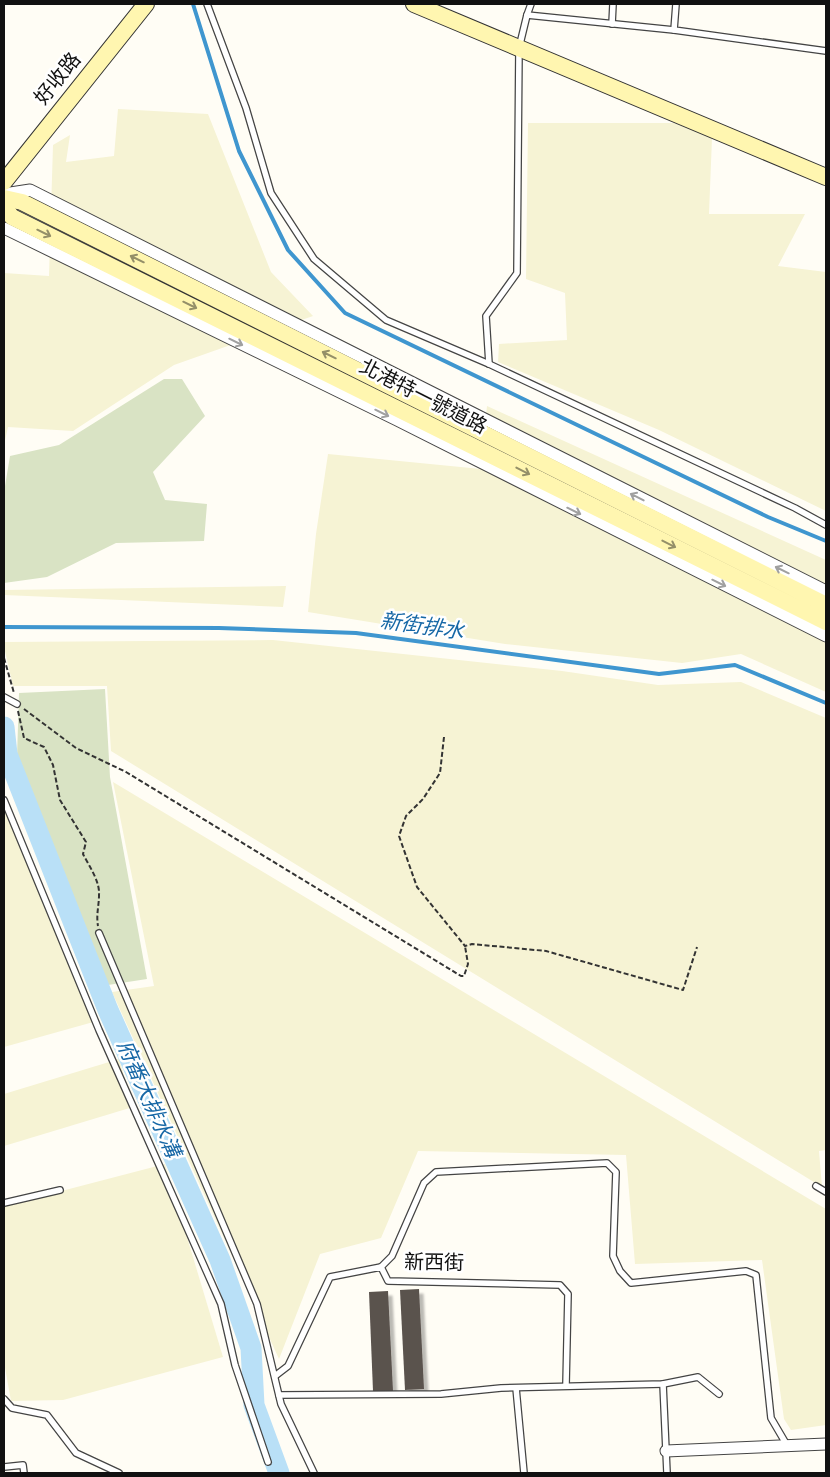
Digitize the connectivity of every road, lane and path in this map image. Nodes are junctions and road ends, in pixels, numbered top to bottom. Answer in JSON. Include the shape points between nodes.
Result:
{"nodes":[{"id":1,"x":146,"y":4,"type":"edge"},
{"id":2,"x":207,"y":4,"type":"edge"},
{"id":3,"x":414,"y":4,"type":"edge"},
{"id":4,"x":531,"y":4,"type":"edge"},
{"id":5,"x":613,"y":4,"type":"edge"},
{"id":6,"x":676,"y":4,"type":"edge"},
{"id":7,"x":527,"y":15,"type":"junction"},
{"id":8,"x":612,"y":24,"type":"junction"},
{"id":9,"x":674,"y":30,"type":"junction"},
{"id":10,"x":519,"y":48,"type":"junction"},
{"id":11,"x":826,"y":51,"type":"edge"},
{"id":12,"x":826,"y":178,"type":"edge"},
{"id":13,"x":4,"y":182,"type":"edge"},
{"id":14,"x":4,"y":194,"type":"edge"},
{"id":15,"x":4,"y":198,"type":"edge"},
{"id":16,"x":4,"y":208,"type":"edge"},
{"id":17,"x":4,"y":228,"type":"edge"},
{"id":18,"x":489,"y":364,"type":"junction"},
{"id":19,"x":826,"y":525,"type":"edge"},
{"id":20,"x":826,"y":591,"type":"edge"},
{"id":21,"x":826,"y":605,"type":"edge"},
{"id":22,"x":826,"y":622,"type":"edge"},
{"id":23,"x":826,"y":636,"type":"edge"},
{"id":24,"x":4,"y":658,"type":"edge"},
{"id":25,"x":4,"y":697,"type":"edge"},
{"id":26,"x":17,"y":704,"type":"junction"},
{"id":27,"x":444,"y":737,"type":"dead end"},
{"id":28,"x":4,"y":800,"type":"edge"},
{"id":29,"x":99,"y":933,"type":"joint"},
{"id":30,"x":465,"y":946,"type":"junction"},
{"id":31,"x":697,"y":948,"type":"dead end"},
{"id":32,"x":816,"y":1186,"type":"dead end"},
{"id":33,"x":60,"y":1190,"type":"dead end"},
{"id":34,"x":826,"y":1192,"type":"edge"},
{"id":35,"x":4,"y":1203,"type":"edge"},
{"id":36,"x":381,"y":1267,"type":"junction"},
{"id":37,"x":275,"y":1376,"type":"junction"},
{"id":38,"x":663,"y":1384,"type":"junction"},
{"id":39,"x":566,"y":1386,"type":"junction"},
{"id":40,"x":516,"y":1388,"type":"junction"},
{"id":41,"x":719,"y":1394,"type":"dead end"},
{"id":42,"x":279,"y":1396,"type":"junction"},
{"id":43,"x":4,"y":1399,"type":"edge"},
{"id":44,"x":826,"y":1444,"type":"edge"},
{"id":45,"x":788,"y":1447,"type":"junction"},
{"id":46,"x":666,"y":1451,"type":"junction"},
{"id":47,"x":268,"y":1462,"type":"dead end"},
{"id":48,"x":4,"y":1467,"type":"edge"},
{"id":49,"x":24,"y":1473,"type":"edge"},
{"id":50,"x":119,"y":1473,"type":"edge"},
{"id":51,"x":314,"y":1473,"type":"edge"},
{"id":52,"x":524,"y":1473,"type":"edge"},
{"id":53,"x":667,"y":1473,"type":"edge"}],
"edges":[{"from":1,"to":13,"type":"street","name":"好收路"},
{"from":2,"to":18,"type":"lane","via":[[246,108],[271,193],[314,258],[386,320]]},
{"from":3,"to":10,"type":"street"},
{"from":4,"to":7,"type":"lane"},
{"from":5,"to":8,"type":"lane"},
{"from":6,"to":9,"type":"lane"},
{"from":7,"to":8,"type":"lane"},
{"from":7,"to":10,"type":"lane"},
{"from":8,"to":9,"type":"lane"},
{"from":9,"to":11,"type":"lane"},
{"from":10,"to":12,"type":"street"},
{"from":10,"to":18,"type":"lane","via":[[517,273],[486,316]]},
{"from":20,"to":14,"type":"street","name":"北港特一號道路","one_way":true,"via":[[30,190]]},
{"from":21,"to":15,"type":"street","name":"北港特一號道路","one_way":true,"via":[[22,202]]},
{"from":16,"to":22,"type":"street","name":"北港特一號道路","one_way":true,"via":[[12,217]]},
{"from":17,"to":23,"type":"street","name":"北港特一號道路","one_way":true,"via":[[397,420]]},
{"from":18,"to":19,"type":"lane"},
{"from":24,"to":26,"type":"path"},
{"from":25,"to":26,"type":"lane"},
{"from":26,"to":29,"type":"path","via":[[24,738],[44,748],[52,765],[60,800],[86,842],[83,854],[100,893],[96,912]]},
{"from":26,"to":30,"type":"path","via":[[76,748],[126,772],[461,976],[464,976],[468,964]]},
{"from":27,"to":30,"type":"path","via":[[440,773],[423,799],[406,816],[399,836],[416,887]]},
{"from":28,"to":47,"type":"lane","via":[[99,1030],[221,1304],[234,1365]]},
{"from":29,"to":37,"type":"lane","via":[[257,1304]]},
{"from":30,"to":31,"type":"path","via":[[546,951],[683,990]]},
{"from":32,"to":34,"type":"lane"},
{"from":33,"to":35,"type":"lane"},
{"from":36,"to":37,"type":"lane","name":"新西街","via":[[330,1277],[288,1366]]},
{"from":36,"to":39,"type":"lane","name":"新西街","via":[[388,1281],[560,1284],[568,1294]]},
{"from":36,"to":45,"type":"lane","via":[[392,1256],[431,1174],[607,1163],[616,1172],[613,1256],[620,1271],[631,1282],[746,1271],[756,1275],[771,1418]]},
{"from":37,"to":42,"type":"lane"},
{"from":38,"to":39,"type":"lane"},
{"from":38,"to":41,"type":"lane","via":[[698,1376]]},
{"from":38,"to":46,"type":"lane"},
{"from":39,"to":40,"type":"lane"},
{"from":40,"to":42,"type":"lane","via":[[441,1394]]},
{"from":40,"to":52,"type":"lane"},
{"from":42,"to":51,"type":"lane"},
{"from":43,"to":50,"type":"lane","via":[[12,1408],[47,1415],[76,1453]]},
{"from":44,"to":45,"type":"street"},
{"from":45,"to":46,"type":"street"},
{"from":46,"to":53,"type":"lane"},
{"from":48,"to":49,"type":"lane","via":[[23,1465]]}]}
